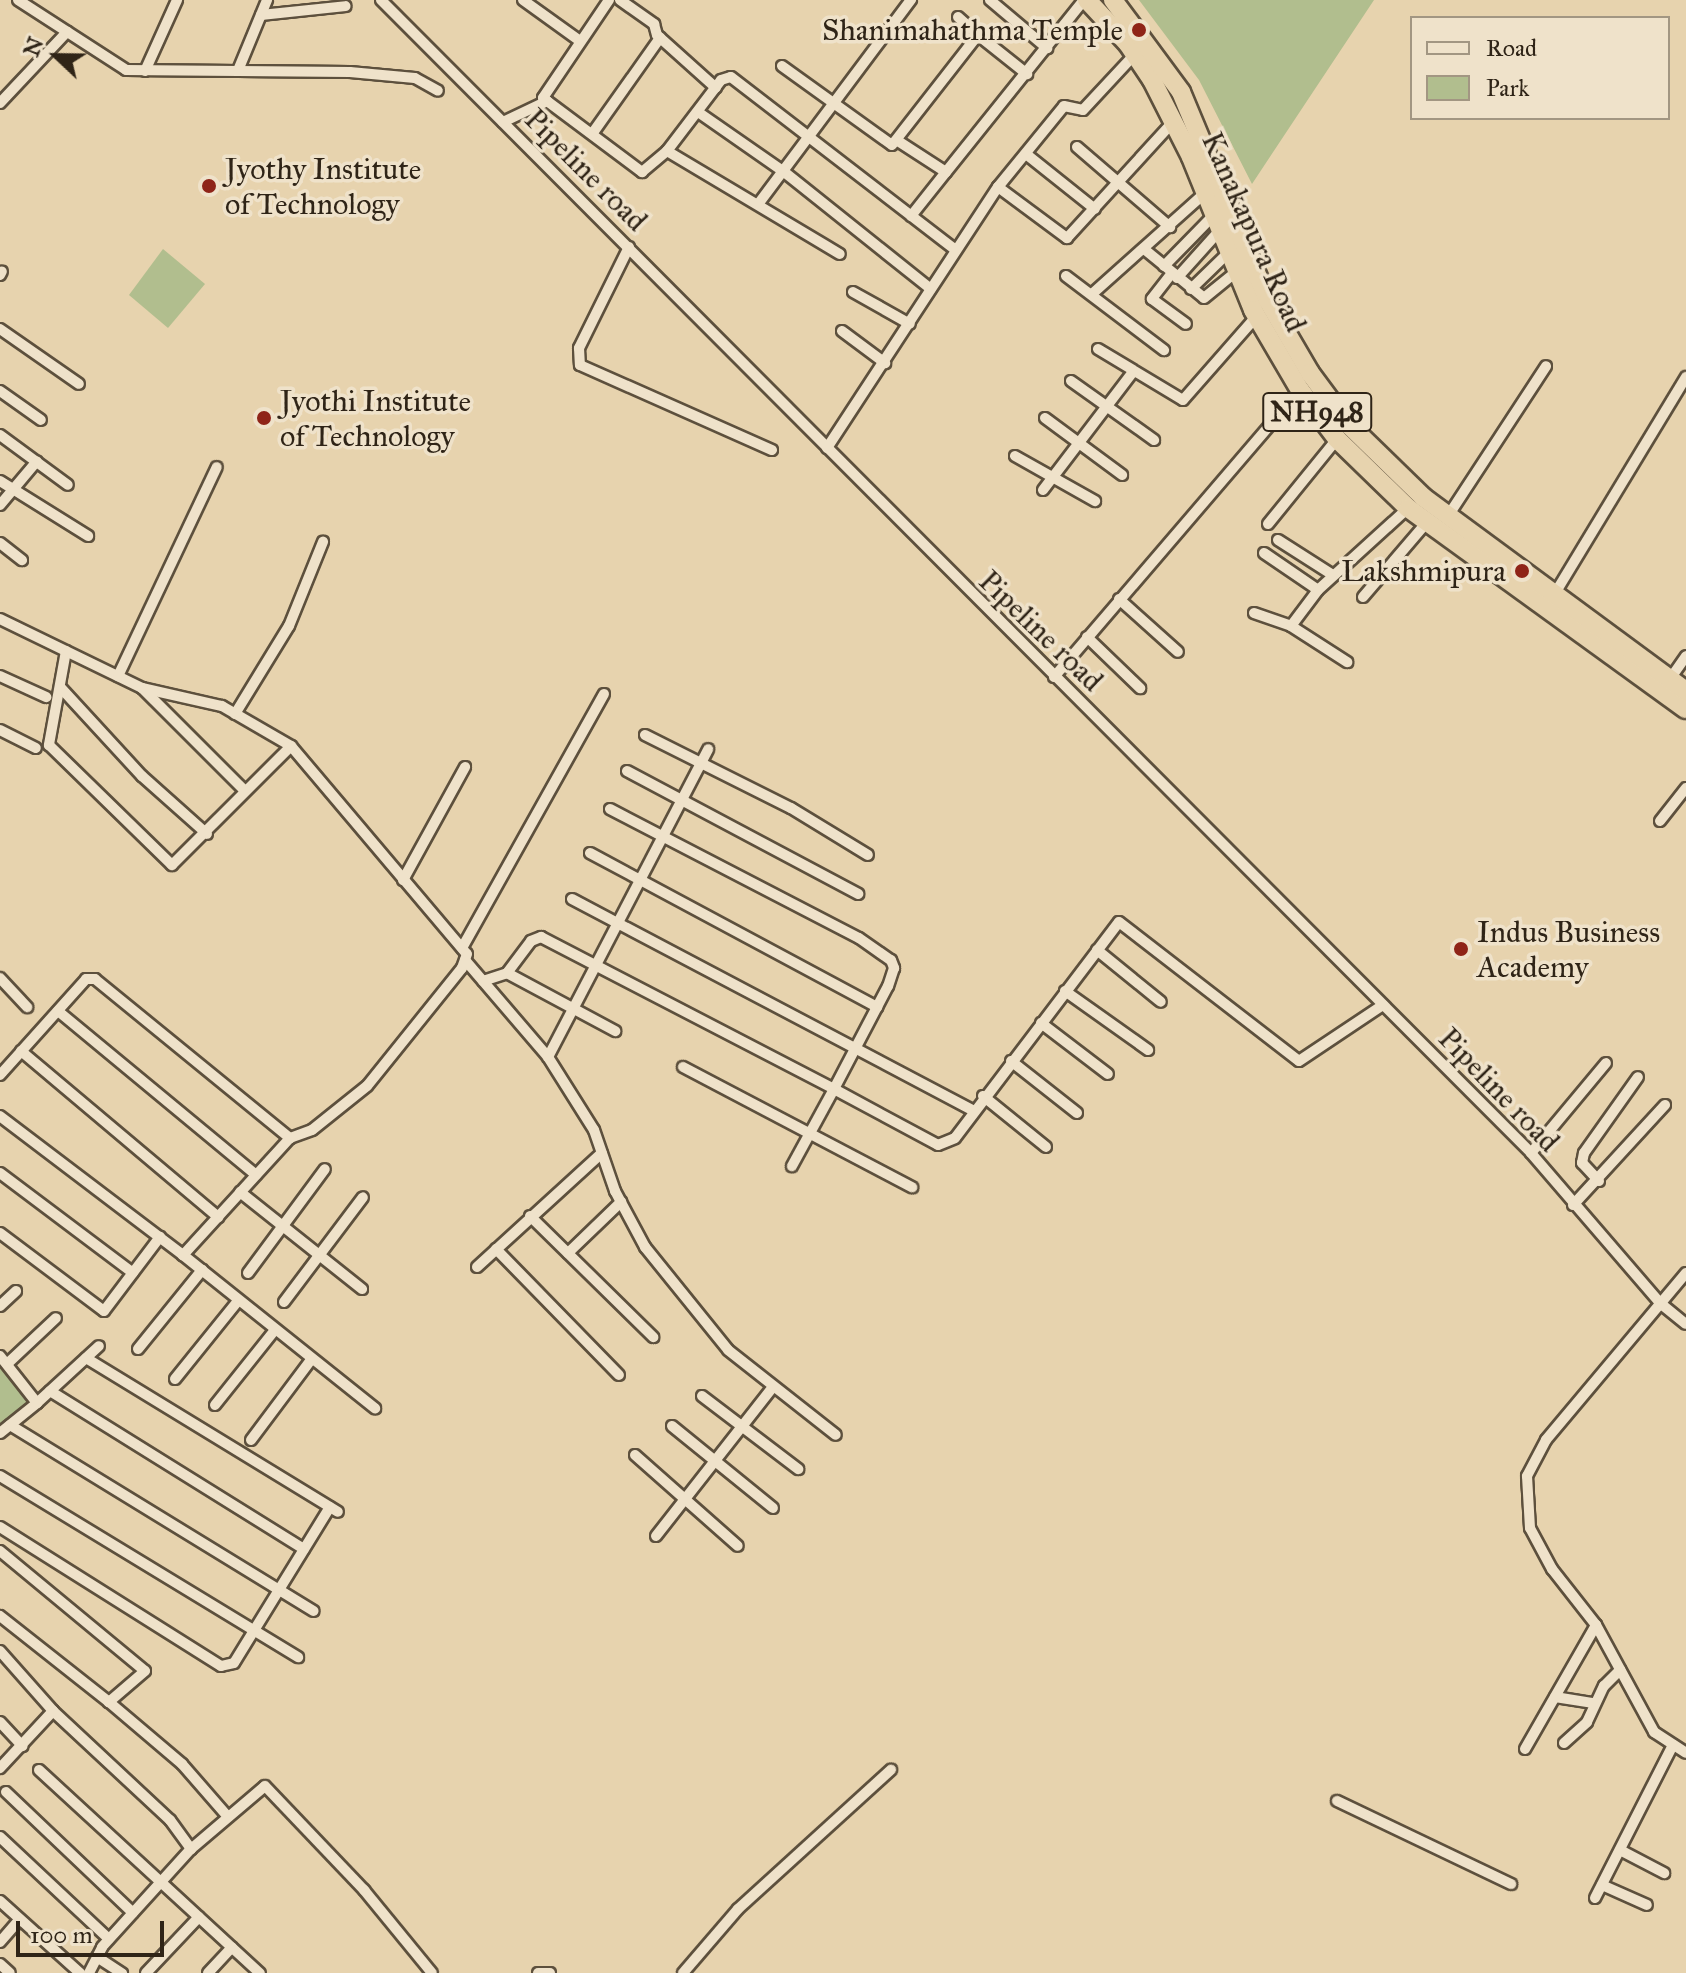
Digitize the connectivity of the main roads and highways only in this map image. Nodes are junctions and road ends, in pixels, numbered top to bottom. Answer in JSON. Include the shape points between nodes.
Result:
{"nodes":[{"id":1,"x":1086,"y":0,"type":"edge"},
{"id":2,"x":1113,"y":0,"type":"edge"},
{"id":3,"x":1199,"y":152,"type":"junction"},
{"id":4,"x":1686,"y":691,"type":"edge"},
{"id":5,"x":1686,"y":709,"type":"edge"}],
"edges":[{"from":1,"to":3,"type":"highway","name":"Kanakapura Road","number":"NH948","via":[[1135,54]]},
{"from":2,"to":3,"type":"highway","name":"Kanakapura Road","number":"NH948","via":[[1168,70]]},
{"from":3,"to":4,"type":"highway","name":"Kanakapura Road","number":"NH948","via":[[1268,301],[1310,373],[1399,477]]},
{"from":3,"to":5,"type":"highway","name":"Kanakapura Road","number":"NH948","via":[[1206,192],[1256,317],[1337,439],[1408,508]]}]}
